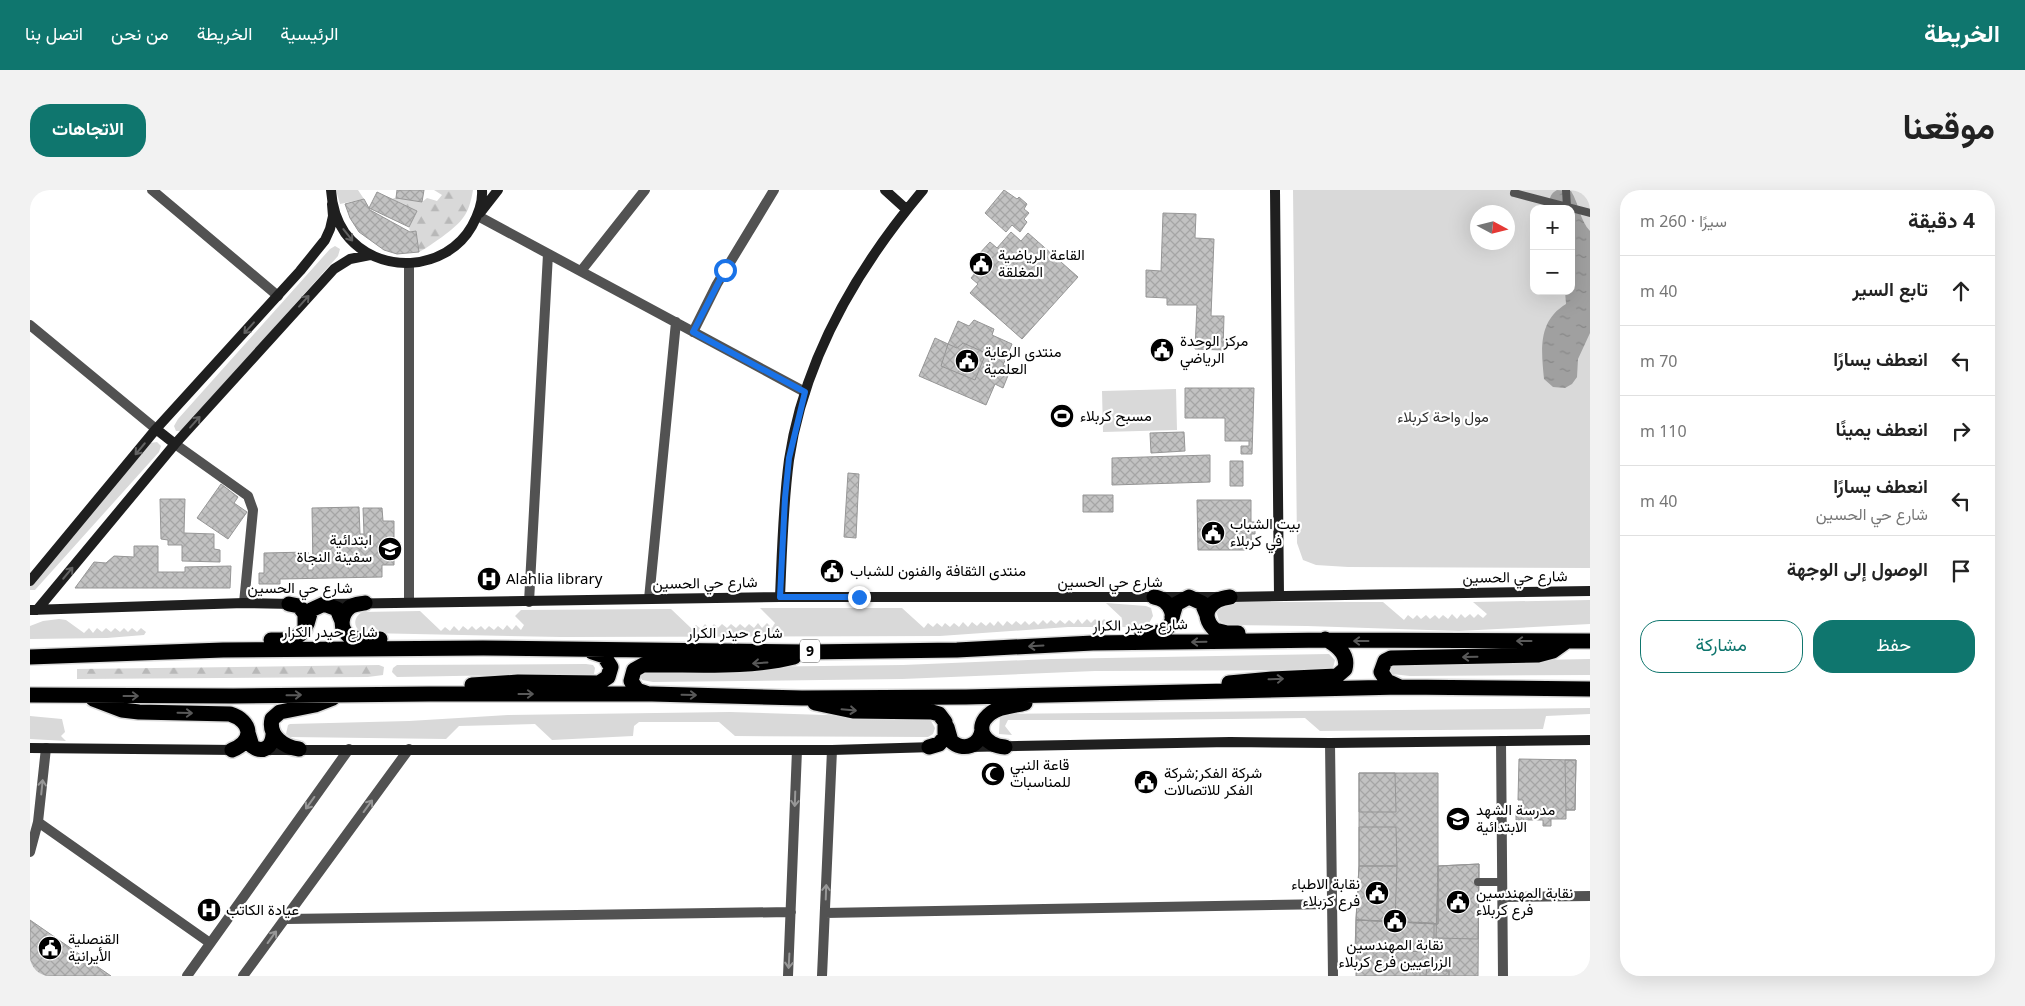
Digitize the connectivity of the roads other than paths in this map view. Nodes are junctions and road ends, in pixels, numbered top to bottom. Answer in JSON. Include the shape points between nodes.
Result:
{"nodes":[{"id":1,"x":152,"y":190,"type":"edge"},
{"id":2,"x":331,"y":190,"type":"edge"},
{"id":3,"x":482,"y":190,"type":"edge"},
{"id":4,"x":498,"y":190,"type":"edge"},
{"id":5,"x":645,"y":190,"type":"edge"},
{"id":6,"x":774,"y":190,"type":"edge"},
{"id":7,"x":885,"y":190,"type":"edge"},
{"id":8,"x":923,"y":190,"type":"edge"},
{"id":9,"x":1275,"y":190,"type":"edge"},
{"id":10,"x":1566,"y":190,"type":"edge"},
{"id":11,"x":1514,"y":193,"type":"dead end"},
{"id":12,"x":332,"y":204,"type":"junction"},
{"id":13,"x":1559,"y":205,"type":"edge"},
{"id":14,"x":1567,"y":205,"type":"edge"},
{"id":15,"x":1575,"y":209,"type":"edge"},
{"id":16,"x":906,"y":210,"type":"junction"},
{"id":17,"x":1590,"y":213,"type":"edge"},
{"id":18,"x":478,"y":216,"type":"junction"},
{"id":19,"x":548,"y":254,"type":"junction"},
{"id":20,"x":370,"y":255,"type":"junction"},
{"id":21,"x":409,"y":264,"type":"junction"},
{"id":22,"x":581,"y":271,"type":"junction"},
{"id":23,"x":278,"y":296,"type":"junction"},
{"id":24,"x":676,"y":322,"type":"junction"},
{"id":25,"x":30,"y":325,"type":"edge"},
{"id":26,"x":693,"y":332,"type":"junction"},
{"id":27,"x":805,"y":392,"type":"junction"},
{"id":28,"x":156,"y":429,"type":"junction"},
{"id":29,"x":175,"y":444,"type":"junction"},
{"id":30,"x":30,"y":581,"type":"edge"},
{"id":31,"x":1590,"y":592,"type":"edge"},
{"id":32,"x":1279,"y":596,"type":"junction"},
{"id":33,"x":780,"y":597,"type":"junction"},
{"id":34,"x":1154,"y":597,"type":"junction"},
{"id":35,"x":1189,"y":597,"type":"junction"},
{"id":36,"x":1230,"y":597,"type":"junction"},
{"id":37,"x":649,"y":599,"type":"junction"},
{"id":38,"x":409,"y":602,"type":"junction"},
{"id":39,"x":530,"y":602,"type":"junction"},
{"id":40,"x":244,"y":603,"type":"junction"},
{"id":41,"x":365,"y":603,"type":"junction"},
{"id":42,"x":289,"y":604,"type":"junction"},
{"id":43,"x":324,"y":604,"type":"junction"},
{"id":44,"x":33,"y":610,"type":"edge"},
{"id":45,"x":1207,"y":615,"type":"junction"},
{"id":46,"x":1172,"y":618,"type":"junction"},
{"id":47,"x":342,"y":621,"type":"junction"},
{"id":48,"x":307,"y":624,"type":"junction"},
{"id":49,"x":1328,"y":640,"type":"junction"},
{"id":50,"x":1567,"y":641,"type":"junction"},
{"id":51,"x":1590,"y":641,"type":"edge"},
{"id":52,"x":1093,"y":643,"type":"junction"},
{"id":53,"x":482,"y":648,"type":"junction"},
{"id":54,"x":223,"y":650,"type":"junction"},
{"id":55,"x":580,"y":650,"type":"junction"},
{"id":56,"x":807,"y":652,"type":"junction"},
{"id":57,"x":30,"y":657,"type":"edge"},
{"id":58,"x":1401,"y":688,"type":"junction"},
{"id":59,"x":1552,"y":689,"type":"junction"},
{"id":60,"x":1590,"y":689,"type":"edge"},
{"id":61,"x":1176,"y":693,"type":"junction"},
{"id":62,"x":344,"y":694,"type":"junction"},
{"id":63,"x":429,"y":694,"type":"junction"},
{"id":64,"x":652,"y":694,"type":"junction"},
{"id":65,"x":30,"y":695,"type":"edge"},
{"id":66,"x":87,"y":696,"type":"junction"},
{"id":67,"x":1057,"y":696,"type":"junction"},
{"id":68,"x":802,"y":698,"type":"junction"},
{"id":69,"x":1590,"y":698,"type":"edge"},
{"id":70,"x":947,"y":727,"type":"junction"},
{"id":71,"x":982,"y":730,"type":"junction"},
{"id":72,"x":248,"y":734,"type":"junction"},
{"id":73,"x":273,"y":735,"type":"junction"},
{"id":74,"x":1590,"y":740,"type":"edge"},
{"id":75,"x":1501,"y":741,"type":"junction"},
{"id":76,"x":1330,"y":743,"type":"junction"},
{"id":77,"x":929,"y":747,"type":"junction"},
{"id":78,"x":964,"y":747,"type":"junction"},
{"id":79,"x":1005,"y":747,"type":"junction"},
{"id":80,"x":30,"y":748,"type":"edge"},
{"id":81,"x":46,"y":748,"type":"junction"},
{"id":82,"x":299,"y":749,"type":"junction"},
{"id":83,"x":349,"y":749,"type":"junction"},
{"id":84,"x":409,"y":749,"type":"junction"},
{"id":85,"x":232,"y":750,"type":"junction"},
{"id":86,"x":259,"y":750,"type":"junction"},
{"id":87,"x":797,"y":750,"type":"junction"},
{"id":88,"x":832,"y":750,"type":"junction"},
{"id":89,"x":38,"y":822,"type":"junction"},
{"id":90,"x":30,"y":852,"type":"edge"},
{"id":91,"x":1478,"y":882,"type":"dead end"},
{"id":92,"x":1502,"y":882,"type":"junction"},
{"id":93,"x":1590,"y":896,"type":"edge"},
{"id":94,"x":1502,"y":897,"type":"junction"},
{"id":95,"x":1332,"y":904,"type":"junction"},
{"id":96,"x":791,"y":912,"type":"junction"},
{"id":97,"x":825,"y":913,"type":"junction"},
{"id":98,"x":285,"y":919,"type":"junction"},
{"id":99,"x":210,"y":943,"type":"junction"},
{"id":100,"x":245,"y":973,"type":"edge"},
{"id":101,"x":187,"y":976,"type":"edge"},
{"id":102,"x":257,"y":976,"type":"edge"},
{"id":103,"x":788,"y":976,"type":"edge"},
{"id":104,"x":822,"y":976,"type":"edge"},
{"id":105,"x":1332,"y":976,"type":"edge"},
{"id":106,"x":1503,"y":976,"type":"edge"}],
"edges":[{"from":1,"to":23,"type":"street"},
{"from":2,"to":12,"type":"main road"},
{"from":3,"to":18,"type":"main road"},
{"from":4,"to":18,"type":"main road"},
{"from":5,"to":22,"type":"street"},
{"from":6,"to":26,"type":"street","via":[[721,277]]},
{"from":7,"to":16,"type":"main road"},
{"from":8,"to":16,"type":"main road"},
{"from":9,"to":32,"type":"main road"},
{"from":10,"to":14,"type":"lane"},
{"from":11,"to":13,"type":"lane"},
{"from":12,"to":20,"type":"main road","one_way":true,"via":[[346,234]]},
{"from":12,"to":23,"type":"main road","via":[[333,216],[325,240]]},
{"from":15,"to":17,"type":"lane"},
{"from":16,"to":27,"type":"main road","via":[[840,309]]},
{"from":18,"to":19,"type":"street"},
{"from":18,"to":21,"type":"main road","via":[[467,235],[450,250],[431,260]]},
{"from":19,"to":22,"type":"street"},
{"from":19,"to":39,"type":"street"},
{"from":20,"to":21,"type":"main road","via":[[389,262]]},
{"from":29,"to":20,"type":"main road","one_way":true,"via":[[334,269],[350,259]]},
{"from":21,"to":38,"type":"street"},
{"from":22,"to":24,"type":"street"},
{"from":23,"to":28,"type":"main road","one_way":true},
{"from":24,"to":26,"type":"street"},
{"from":24,"to":37,"type":"street"},
{"from":25,"to":28,"type":"street"},
{"from":26,"to":27,"type":"street"},
{"from":27,"to":33,"type":"main road","via":[[788,468]]},
{"from":28,"to":29,"type":"main road"},
{"from":28,"to":30,"type":"main road","one_way":true},
{"from":29,"to":40,"type":"street","via":[[251,500],[253,510]]},
{"from":44,"to":29,"type":"main road","one_way":true},
{"from":31,"to":32,"type":"main road","name":"شارع حي الحسين"},
{"from":32,"to":36,"type":"main road","name":"شارع حي الحسين"},
{"from":33,"to":34,"type":"main road","name":"شارع حي الحسين"},
{"from":33,"to":37,"type":"main road","name":"شارع حي الحسين"},
{"from":34,"to":35,"type":"main road","name":"شارع حي الحسين"},
{"from":34,"to":46,"type":"highway","via":[[1168,604]]},
{"from":35,"to":36,"type":"main road","name":"شارع حي الحسين"},
{"from":35,"to":45,"type":"highway","via":[[1202,602]]},
{"from":35,"to":46,"type":"highway","via":[[1176,604]]},
{"from":36,"to":45,"type":"highway","via":[[1215,600]]},
{"from":37,"to":39,"type":"main road","name":"شارع حي الحسين"},
{"from":38,"to":39,"type":"main road","name":"شارع حي الحسين"},
{"from":38,"to":41,"type":"main road","name":"شارع حي الحسين"},
{"from":40,"to":42,"type":"main road","name":"شارع حي الحسين"},
{"from":40,"to":44,"type":"main road","name":"شارع حي الحسين"},
{"from":41,"to":43,"type":"main road","name":"شارع حي الحسين"},
{"from":41,"to":47,"type":"highway","via":[[350,607]]},
{"from":42,"to":43,"type":"main road","name":"شارع حي الحسين"},
{"from":42,"to":48,"type":"highway","via":[[299,606]]},
{"from":43,"to":47,"type":"highway","via":[[337,609]]},
{"from":43,"to":48,"type":"highway","via":[[311,610]]},
{"from":45,"to":49,"type":"highway","via":[[1211,627],[1219,632],[1301,632]]},
{"from":46,"to":52,"type":"highway","via":[[1168,627],[1159,632],[1117,635]]},
{"from":47,"to":53,"type":"highway","via":[[346,633],[354,638],[454,641]]},
{"from":48,"to":54,"type":"highway","via":[[294,639],[252,642]]},
{"from":50,"to":49,"type":"highway","name":"شارع حيدر الكرار","number":"9","one_way":true},
{"from":49,"to":52,"type":"highway","name":"شارع حيدر الكرار","number":"9","one_way":true},
{"from":61,"to":49,"type":"highway","one_way":true,"via":[[1244,681],[1337,676],[1345,669],[1346,659]]},
{"from":50,"to":51,"type":"highway","name":"شارع حيدر الكرار","number":"9"},
{"from":50,"to":58,"type":"highway","one_way":true,"via":[[1553,651],[1538,655],[1390,658],[1382,666],[1383,677]]},
{"from":52,"to":56,"type":"highway","name":"شارع حيدر الكرار","number":"9","one_way":true,"via":[[957,650]]},
{"from":53,"to":54,"type":"highway","name":"شارع حيدر الكرار","number":"9"},
{"from":53,"to":55,"type":"highway","name":"شارع حيدر الكرار","number":"9"},
{"from":54,"to":57,"type":"highway","name":"شارع حيدر الكرار","number":"9"},
{"from":55,"to":56,"type":"highway","name":"شارع حيدر الكرار","number":"9"},
{"from":55,"to":63,"type":"highway","via":[[608,659],[611,667],[604,681],[492,684]]},
{"from":56,"to":64,"type":"highway","one_way":true,"via":[[769,662],[638,667],[632,675],[633,686]]},
{"from":58,"to":59,"type":"highway"},
{"from":58,"to":61,"type":"highway"},
{"from":59,"to":60,"type":"highway"},
{"from":59,"to":69,"type":"highway"},
{"from":61,"to":67,"type":"highway"},
{"from":62,"to":63,"type":"highway"},
{"from":66,"to":62,"type":"highway","one_way":true},
{"from":62,"to":73,"type":"highway","via":[[315,705],[280,712],[271,723]]},
{"from":63,"to":64,"type":"highway","one_way":true},
{"from":64,"to":68,"type":"highway","one_way":true},
{"from":65,"to":66,"type":"highway"},
{"from":66,"to":72,"type":"highway","one_way":true,"via":[[122,710],[230,714],[245,722]]},
{"from":67,"to":68,"type":"highway"},
{"from":67,"to":71,"type":"highway","via":[[995,710],[984,721]]},
{"from":68,"to":70,"type":"highway","one_way":true,"via":[[840,709],[932,712],[942,718]]},
{"from":70,"to":77,"type":"highway","via":[[942,741]]},
{"from":70,"to":78,"type":"highway","via":[[951,741]]},
{"from":71,"to":78,"type":"highway","via":[[977,742]]},
{"from":71,"to":79,"type":"highway","via":[[990,744]]},
{"from":72,"to":85,"type":"highway","via":[[246,741]]},
{"from":72,"to":86,"type":"highway","via":[[252,746]]},
{"from":73,"to":82,"type":"highway"},
{"from":73,"to":86,"type":"highway","via":[[270,745]]},
{"from":74,"to":75,"type":"main road"},
{"from":75,"to":76,"type":"main road"},
{"from":75,"to":92,"type":"street"},
{"from":76,"to":79,"type":"main road"},
{"from":76,"to":95,"type":"street"},
{"from":77,"to":78,"type":"main road"},
{"from":77,"to":88,"type":"main road"},
{"from":78,"to":79,"type":"main road"},
{"from":80,"to":81,"type":"main road"},
{"from":81,"to":85,"type":"main road"},
{"from":89,"to":81,"type":"street","one_way":true},
{"from":82,"to":83,"type":"main road"},
{"from":82,"to":86,"type":"main road"},
{"from":83,"to":84,"type":"main road"},
{"from":83,"to":99,"type":"street","one_way":true},
{"from":84,"to":87,"type":"main road"},
{"from":98,"to":84,"type":"street","one_way":true},
{"from":85,"to":86,"type":"main road"},
{"from":87,"to":88,"type":"main road"},
{"from":87,"to":96,"type":"street","one_way":true},
{"from":97,"to":88,"type":"street","one_way":true},
{"from":89,"to":90,"type":"street"},
{"from":89,"to":99,"type":"street"},
{"from":91,"to":92,"type":"lane"},
{"from":92,"to":94,"type":"street"},
{"from":93,"to":94,"type":"street"},
{"from":94,"to":106,"type":"street"},
{"from":95,"to":97,"type":"street"},
{"from":95,"to":105,"type":"street"},
{"from":96,"to":98,"type":"street"},
{"from":96,"to":103,"type":"street","one_way":true},
{"from":97,"to":104,"type":"street"},
{"from":100,"to":98,"type":"street","one_way":true},
{"from":99,"to":101,"type":"street"},
{"from":100,"to":102,"type":"street"}]}
